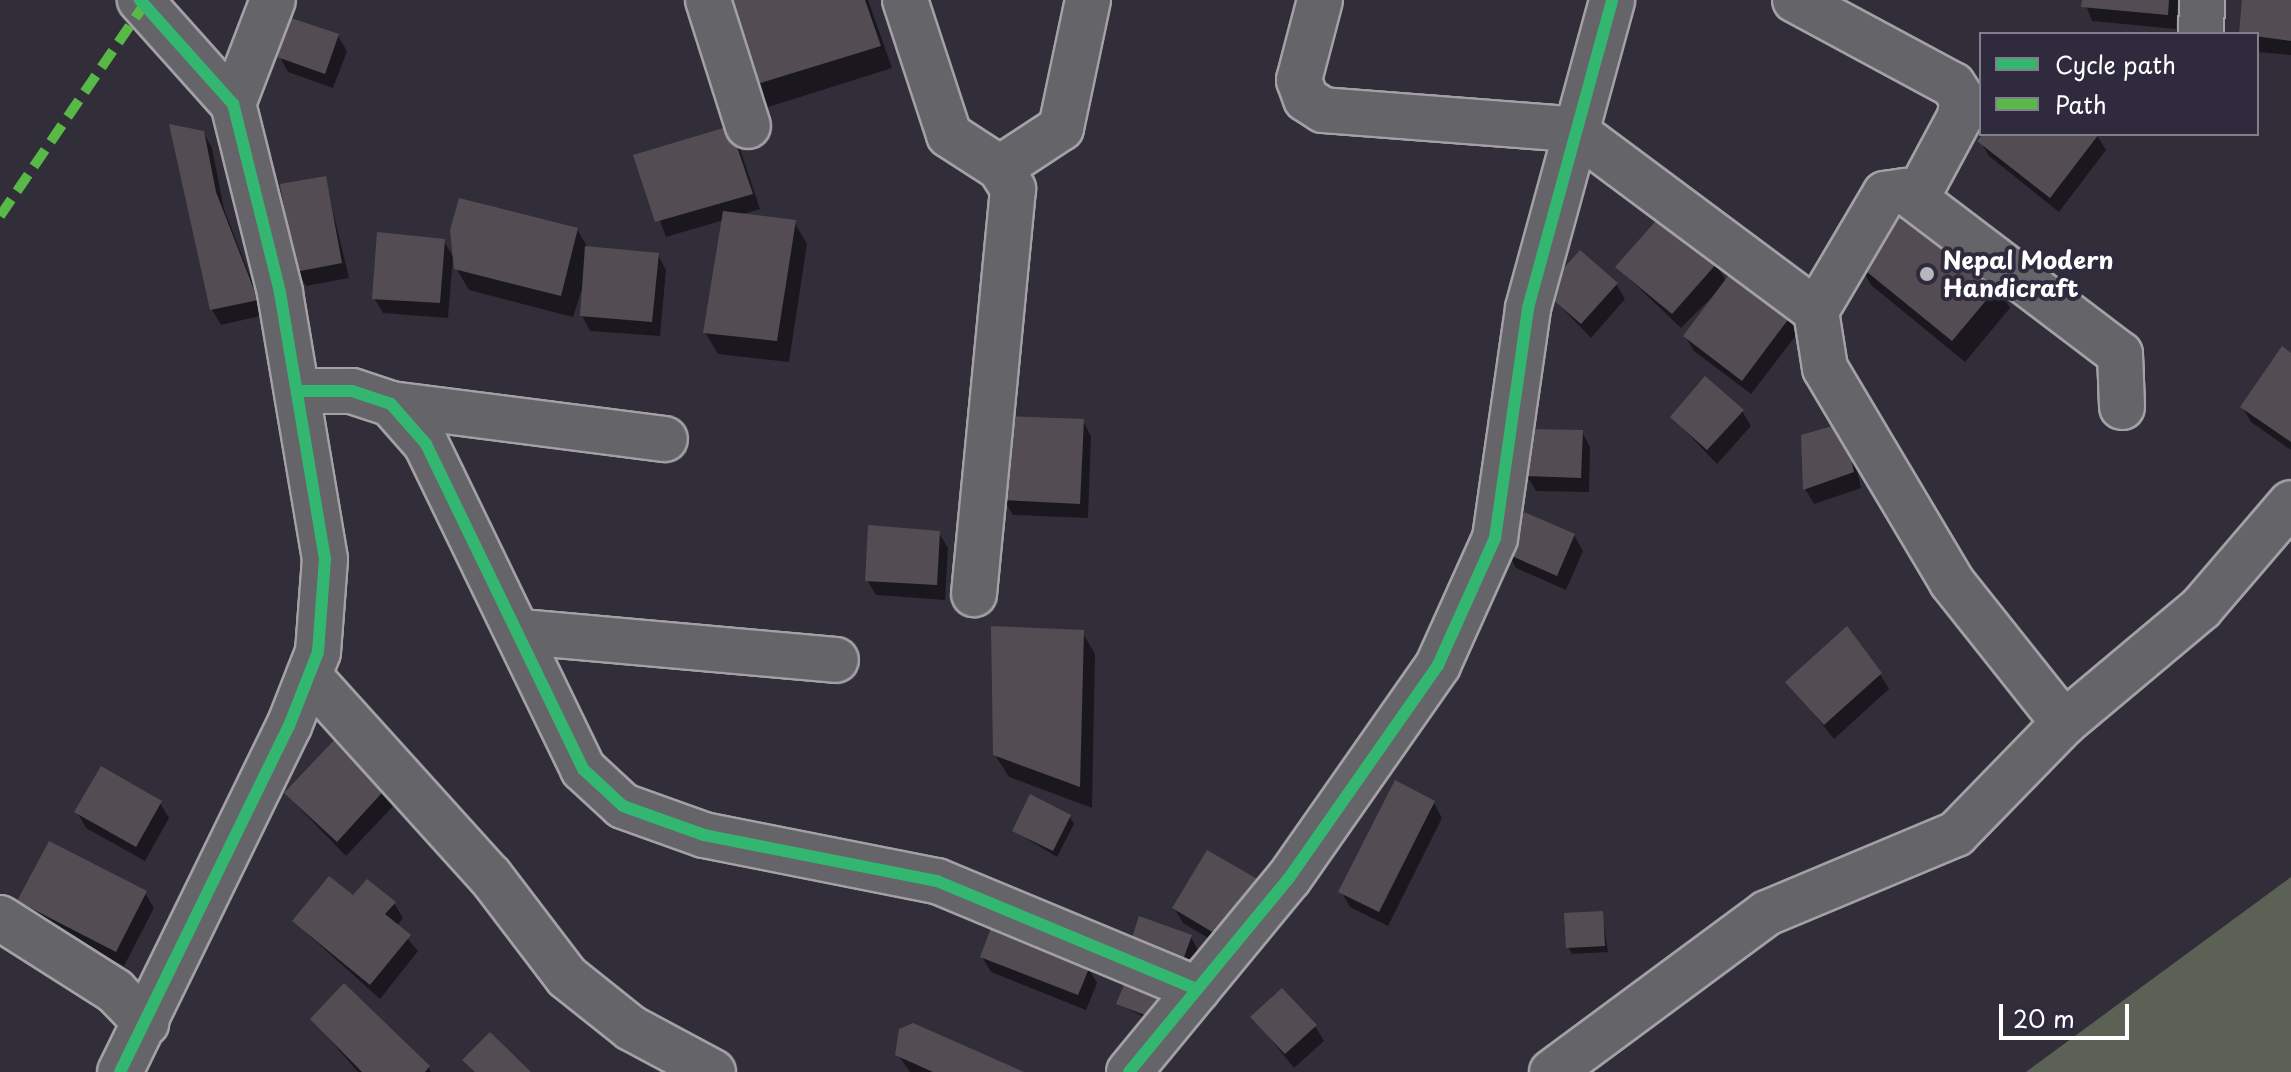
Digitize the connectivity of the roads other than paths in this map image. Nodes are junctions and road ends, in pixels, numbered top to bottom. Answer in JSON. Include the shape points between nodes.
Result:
{"nodes":[{"id":1,"x":140,"y":0,"type":"edge"},
{"id":2,"x":273,"y":0,"type":"edge"},
{"id":3,"x":708,"y":0,"type":"edge"},
{"id":4,"x":905,"y":0,"type":"edge"},
{"id":5,"x":1088,"y":0,"type":"edge"},
{"id":6,"x":1320,"y":0,"type":"edge"},
{"id":7,"x":1612,"y":0,"type":"edge"},
{"id":8,"x":1795,"y":0,"type":"edge"},
{"id":9,"x":233,"y":104,"type":"junction"},
{"id":10,"x":748,"y":126,"type":"dead end"},
{"id":11,"x":1572,"y":129,"type":"junction"},
{"id":12,"x":1000,"y":168,"type":"junction"},
{"id":13,"x":1916,"y":199,"type":"junction"},
{"id":14,"x":1816,"y":311,"type":"junction"},
{"id":15,"x":297,"y":391,"type":"junction"},
{"id":16,"x":391,"y":404,"type":"junction"},
{"id":17,"x":2122,"y":407,"type":"dead end"},
{"id":18,"x":665,"y":439,"type":"dead end"},
{"id":19,"x":2291,"y":503,"type":"edge"},
{"id":20,"x":974,"y":594,"type":"dead end"},
{"id":21,"x":523,"y":632,"type":"junction"},
{"id":22,"x":836,"y":660,"type":"dead end"},
{"id":23,"x":309,"y":676,"type":"junction"},
{"id":24,"x":2064,"y":723,"type":"junction"},
{"id":25,"x":0,"y":918,"type":"edge"},
{"id":26,"x":1197,"y":989,"type":"junction"},
{"id":27,"x":146,"y":1023,"type":"junction"},
{"id":28,"x":125,"y":1069,"type":"edge"},
{"id":29,"x":713,"y":1072,"type":"edge"},
{"id":30,"x":1129,"y":1072,"type":"edge"},
{"id":31,"x":1552,"y":1072,"type":"edge"}],
"edges":[{"from":1,"to":9,"type":"street"},
{"from":2,"to":9,"type":"street"},
{"from":3,"to":10,"type":"street"},
{"from":4,"to":12,"type":"street","via":[[949,135]]},
{"from":5,"to":12,"type":"street","via":[[1061,128]]},
{"from":6,"to":11,"type":"street","via":[[1299,80],[1306,99],[1323,110]]},
{"from":7,"to":11,"type":"street"},
{"from":8,"to":13,"type":"street","via":[[1953,85],[1962,99],[1960,117]]},
{"from":9,"to":15,"type":"street"},
{"from":11,"to":14,"type":"street"},
{"from":11,"to":26,"type":"street","via":[[1528,308],[1495,538],[1438,665],[1289,878]]},
{"from":12,"to":20,"type":"street","via":[[1013,189],[1016,216]]},
{"from":13,"to":14,"type":"street","via":[[1905,191],[1885,194]]},
{"from":13,"to":17,"type":"street","via":[[2120,354]]},
{"from":14,"to":24,"type":"street","via":[[1825,368],[1952,582]]},
{"from":15,"to":16,"type":"street","via":[[352,391]]},
{"from":15,"to":23,"type":"street","via":[[325,559]]},
{"from":16,"to":18,"type":"street"},
{"from":16,"to":21,"type":"street","via":[[426,444]]},
{"from":19,"to":24,"type":"street","via":[[2201,608]]},
{"from":21,"to":22,"type":"street"},
{"from":21,"to":26,"type":"street","via":[[583,769],[623,806],[704,835],[937,881]]},
{"from":23,"to":27,"type":"street"},
{"from":23,"to":29,"type":"street","via":[[490,876],[567,977],[631,1028]]},
{"from":24,"to":31,"type":"street","via":[[1956,834],[1767,913]]},
{"from":25,"to":27,"type":"street","via":[[115,991]]},
{"from":26,"to":30,"type":"street"},
{"from":27,"to":28,"type":"street"}]}
